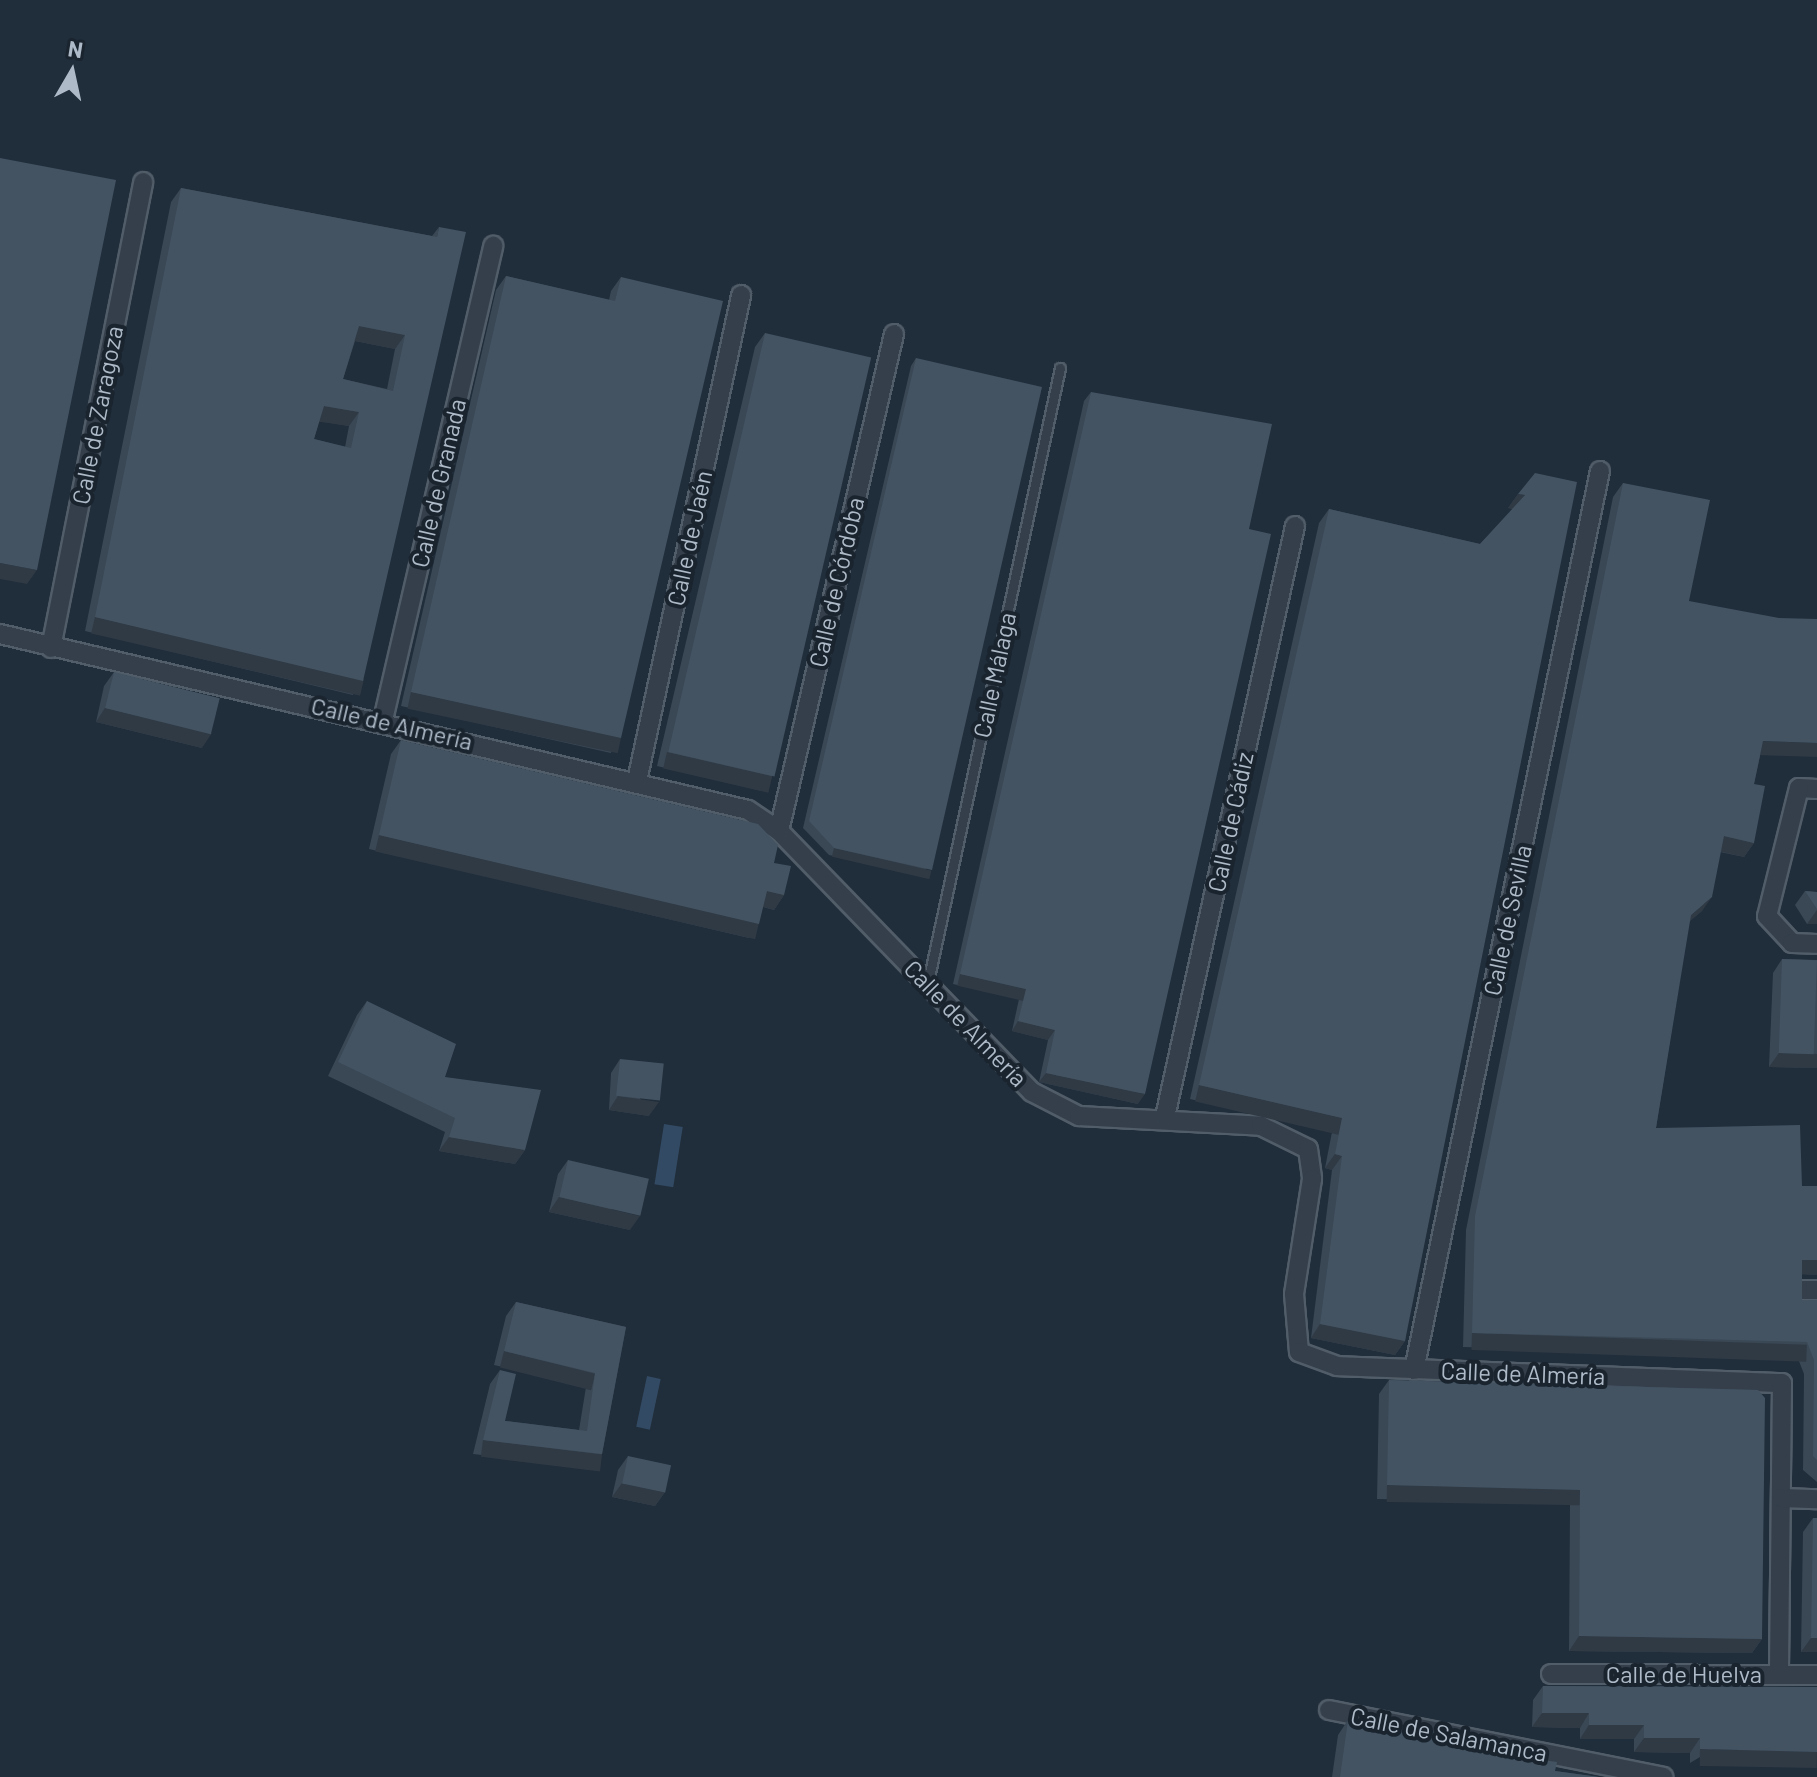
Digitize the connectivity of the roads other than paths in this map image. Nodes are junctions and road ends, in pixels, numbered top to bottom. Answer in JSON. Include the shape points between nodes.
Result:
{"nodes":[{"id":1,"x":143,"y":182,"type":"dead end"},
{"id":2,"x":493,"y":246,"type":"dead end"},
{"id":3,"x":741,"y":295,"type":"dead end"},
{"id":4,"x":894,"y":334,"type":"dead end"},
{"id":5,"x":1060,"y":368,"type":"dead end"},
{"id":6,"x":1600,"y":471,"type":"dead end"},
{"id":7,"x":1295,"y":526,"type":"dead end"},
{"id":8,"x":0,"y":634,"type":"edge"},
{"id":9,"x":51,"y":648,"type":"junction"},
{"id":10,"x":383,"y":720,"type":"junction"},
{"id":11,"x":637,"y":781,"type":"junction"},
{"id":12,"x":1817,"y":789,"type":"edge"},
{"id":13,"x":779,"y":831,"type":"junction"},
{"id":14,"x":1817,"y":944,"type":"edge"},
{"id":15,"x":928,"y":982,"type":"junction"},
{"id":16,"x":1165,"y":1117,"type":"junction"},
{"id":17,"x":1414,"y":1370,"type":"junction"},
{"id":18,"x":1782,"y":1498,"type":"junction"},
{"id":19,"x":1817,"y":1499,"type":"edge"},
{"id":20,"x":1551,"y":1674,"type":"dead end"},
{"id":21,"x":1779,"y":1674,"type":"junction"},
{"id":22,"x":1817,"y":1675,"type":"edge"},
{"id":23,"x":1329,"y":1710,"type":"dead end"},
{"id":24,"x":1663,"y":1777,"type":"edge"}],
"edges":[{"from":1,"to":9,"type":"street","name":"Calle de Zaragoza"},
{"from":2,"to":10,"type":"street","name":"Calle de Granada"},
{"from":3,"to":11,"type":"street","name":"Calle de Jaén"},
{"from":4,"to":13,"type":"street","name":"Calle de Córdoba"},
{"from":5,"to":15,"type":"lane","name":"Calle Málaga"},
{"from":6,"to":17,"type":"street","name":"Calle de Sevilla"},
{"from":7,"to":16,"type":"street","name":"Calle de Cádiz"},
{"from":8,"to":9,"type":"street","name":"Calle de Almería"},
{"from":9,"to":10,"type":"street","name":"Calle de Almería"},
{"from":10,"to":11,"type":"street","name":"Calle de Almería"},
{"from":11,"to":13,"type":"street","name":"Calle de Almería","via":[[748,810]]},
{"from":12,"to":14,"type":"street","via":[[1799,788],[1767,916],[1792,943]]},
{"from":13,"to":15,"type":"street","name":"Calle de Almería"},
{"from":15,"to":16,"type":"street","name":"Calle de Almería","via":[[1032,1092],[1079,1116]]},
{"from":16,"to":17,"type":"street","name":"Calle de Almería","via":[[1261,1126],[1308,1149],[1312,1179],[1294,1294],[1299,1352],[1337,1366]]},
{"from":17,"to":18,"type":"street","name":"Calle de Almería","via":[[1782,1383]]},
{"from":18,"to":19,"type":"street"},
{"from":18,"to":21,"type":"street"},
{"from":20,"to":21,"type":"street","name":"Calle de Huelva"},
{"from":21,"to":22,"type":"street","name":"Calle de Huelva"},
{"from":23,"to":24,"type":"street","name":"Calle de Salamanca"}]}
